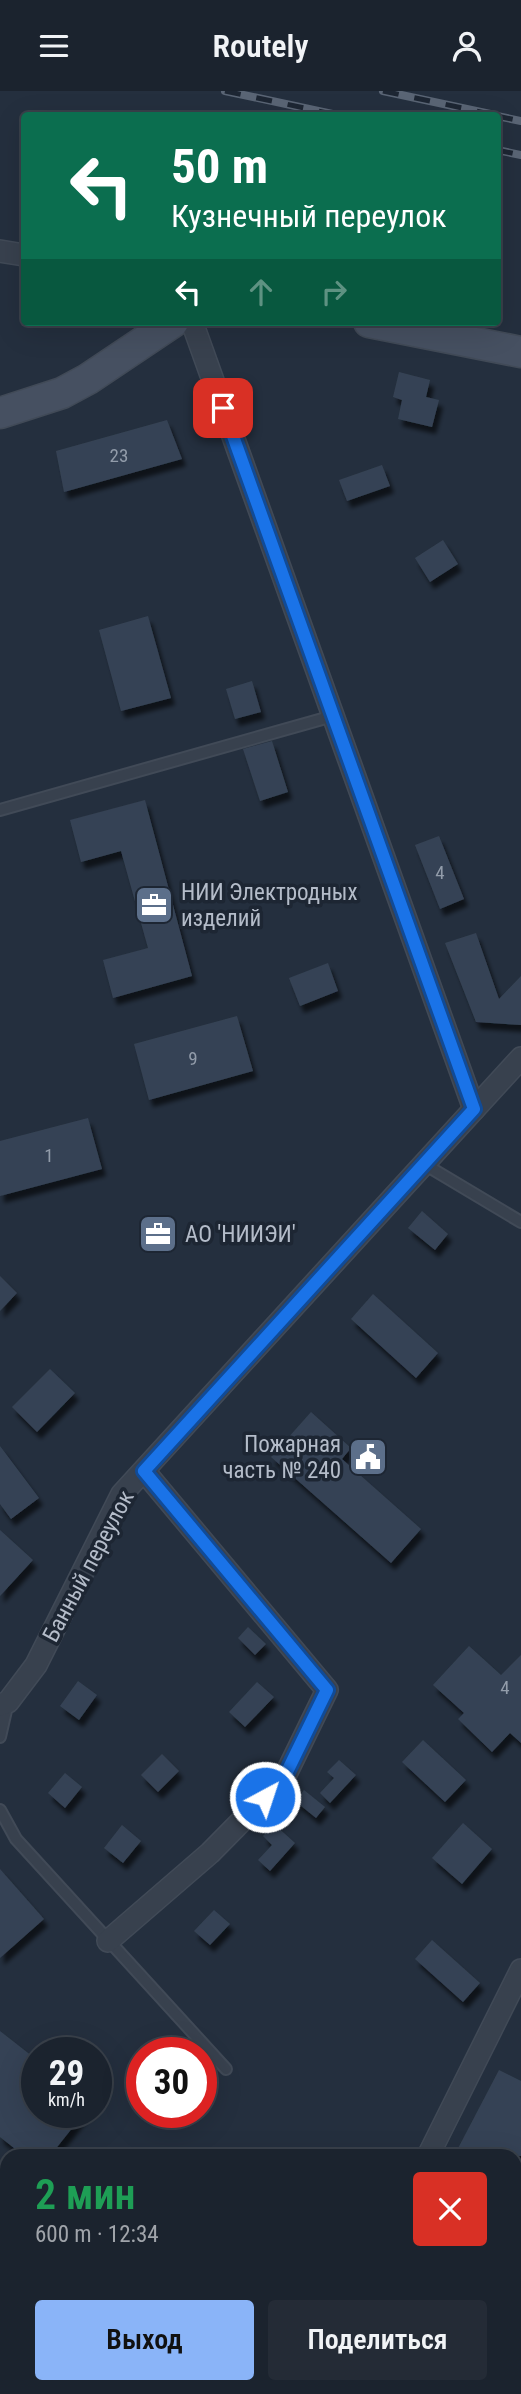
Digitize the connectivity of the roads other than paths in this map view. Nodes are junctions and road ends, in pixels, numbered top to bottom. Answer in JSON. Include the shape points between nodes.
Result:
{"nodes":[{"id":1,"x":0,"y":251,"type":"edge"},
{"id":2,"x":21,"y":254,"type":"edge"},
{"id":3,"x":167,"y":326,"type":"edge"},
{"id":4,"x":193,"y":326,"type":"edge"},
{"id":5,"x":389,"y":326,"type":"edge"},
{"id":6,"x":521,"y":352,"type":"edge"},
{"id":7,"x":0,"y":413,"type":"edge"},
{"id":8,"x":333,"y":716,"type":"junction"},
{"id":9,"x":0,"y":810,"type":"edge"},
{"id":10,"x":521,"y":1058,"type":"edge"},
{"id":11,"x":474,"y":1109,"type":"junction"},
{"id":12,"x":424,"y":1164,"type":"junction"},
{"id":13,"x":521,"y":1222,"type":"edge"},
{"id":14,"x":144,"y":1471,"type":"junction"},
{"id":15,"x":4,"y":1703,"type":"edge"},
{"id":16,"x":0,"y":1737,"type":"edge"},
{"id":17,"x":0,"y":1810,"type":"edge"},
{"id":18,"x":108,"y":1941,"type":"junction"},
{"id":19,"x":521,"y":1970,"type":"edge"},
{"id":20,"x":226,"y":2069,"type":"dead end"},
{"id":21,"x":432,"y":2149,"type":"edge"}],
"edges":[{"from":1,"to":2,"type":"street"},
{"from":3,"to":7,"type":"main road","via":[[62,393]]},
{"from":4,"to":8,"type":"street"},
{"from":5,"to":6,"type":"main road"},
{"from":8,"to":9,"type":"lane"},
{"from":8,"to":11,"type":"street"},
{"from":10,"to":11,"type":"street","name":"Банный переулок"},
{"from":11,"to":12,"type":"street","name":"Банный переулок"},
{"from":12,"to":13,"type":"lane"},
{"from":12,"to":14,"type":"street","name":"Банный переулок"},
{"from":14,"to":15,"type":"street","name":"Банный переулок","via":[[122,1495],[36,1664]]},
{"from":14,"to":18,"type":"street","via":[[327,1690],[284,1778],[210,1853]]},
{"from":15,"to":16,"type":"lane"},
{"from":17,"to":18,"type":"lane","via":[[16,1839]]},
{"from":18,"to":20,"type":"lane"},
{"from":19,"to":21,"type":"street"}]}
